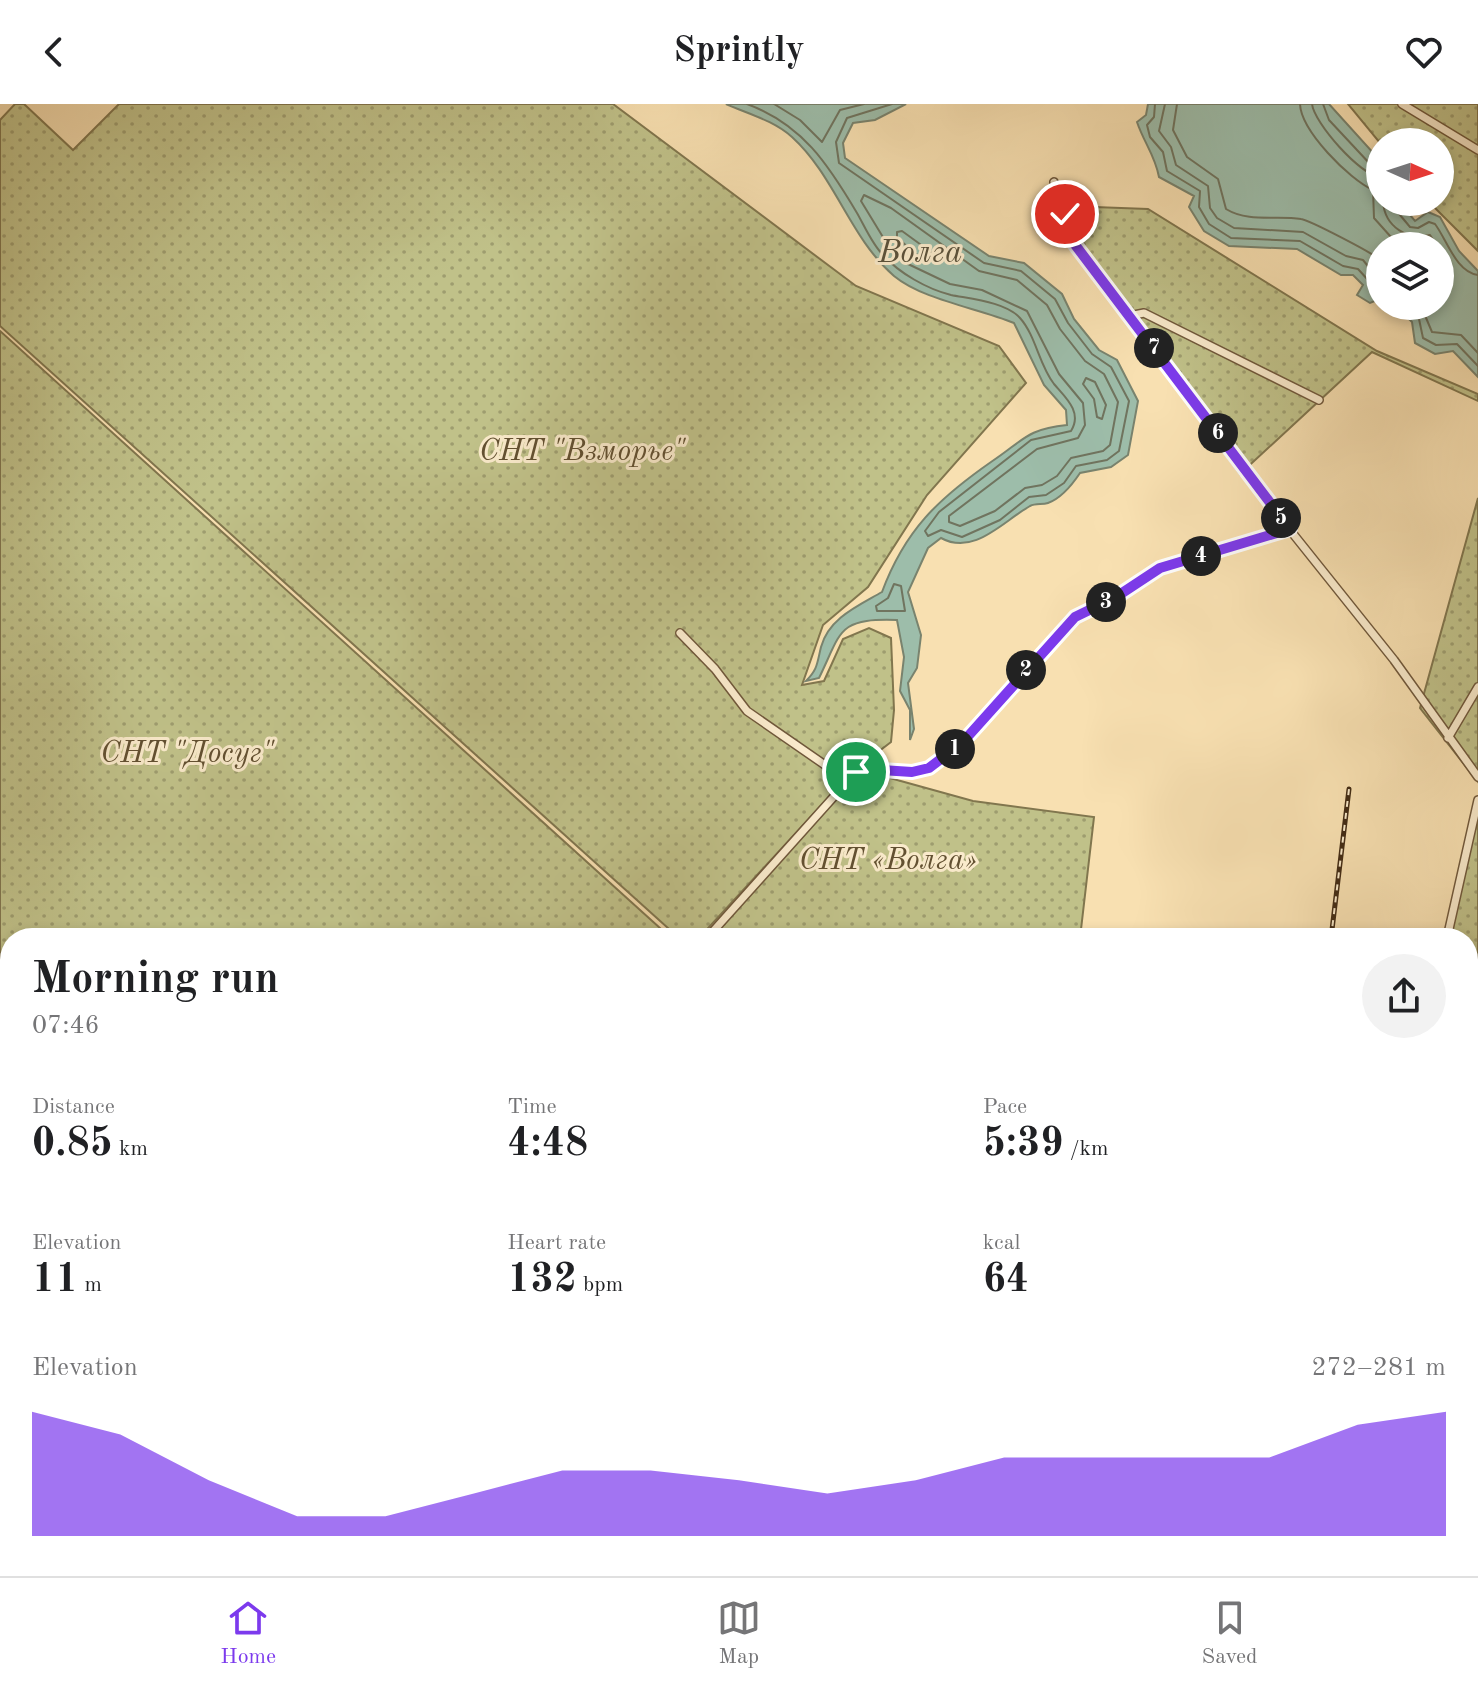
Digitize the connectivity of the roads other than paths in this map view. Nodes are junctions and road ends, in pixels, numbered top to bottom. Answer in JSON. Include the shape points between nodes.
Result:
{"nodes":[{"id":1,"x":1402,"y":104,"type":"edge"},
{"id":2,"x":1478,"y":150,"type":"edge"},
{"id":3,"x":1054,"y":182,"type":"dead end"},
{"id":4,"x":1129,"y":316,"type":"junction"},
{"id":5,"x":1319,"y":400,"type":"dead end"},
{"id":6,"x":1290,"y":529,"type":"junction"},
{"id":7,"x":680,"y":633,"type":"dead end"},
{"id":8,"x":1478,"y":687,"type":"edge"},
{"id":9,"x":1448,"y":738,"type":"junction"},
{"id":10,"x":1478,"y":777,"type":"edge"},
{"id":11,"x":848,"y":781,"type":"junction"},
{"id":12,"x":1478,"y":800,"type":"edge"},
{"id":13,"x":716,"y":928,"type":"edge"},
{"id":14,"x":1449,"y":928,"type":"edge"}],
"edges":[{"from":1,"to":2,"type":"street"},
{"from":3,"to":4,"type":"street","via":[[1073,242]]},
{"from":4,"to":5,"type":"street","via":[[1144,313]]},
{"from":4,"to":6,"type":"street"},
{"from":6,"to":9,"type":"street"},
{"from":6,"to":11,"type":"street","via":[[1160,568],[1075,617],[945,759],[912,772],[861,769]]},
{"from":7,"to":11,"type":"street","via":[[756,719]]},
{"from":8,"to":9,"type":"street"},
{"from":9,"to":10,"type":"street"},
{"from":11,"to":13,"type":"street"},
{"from":12,"to":14,"type":"street"}]}
